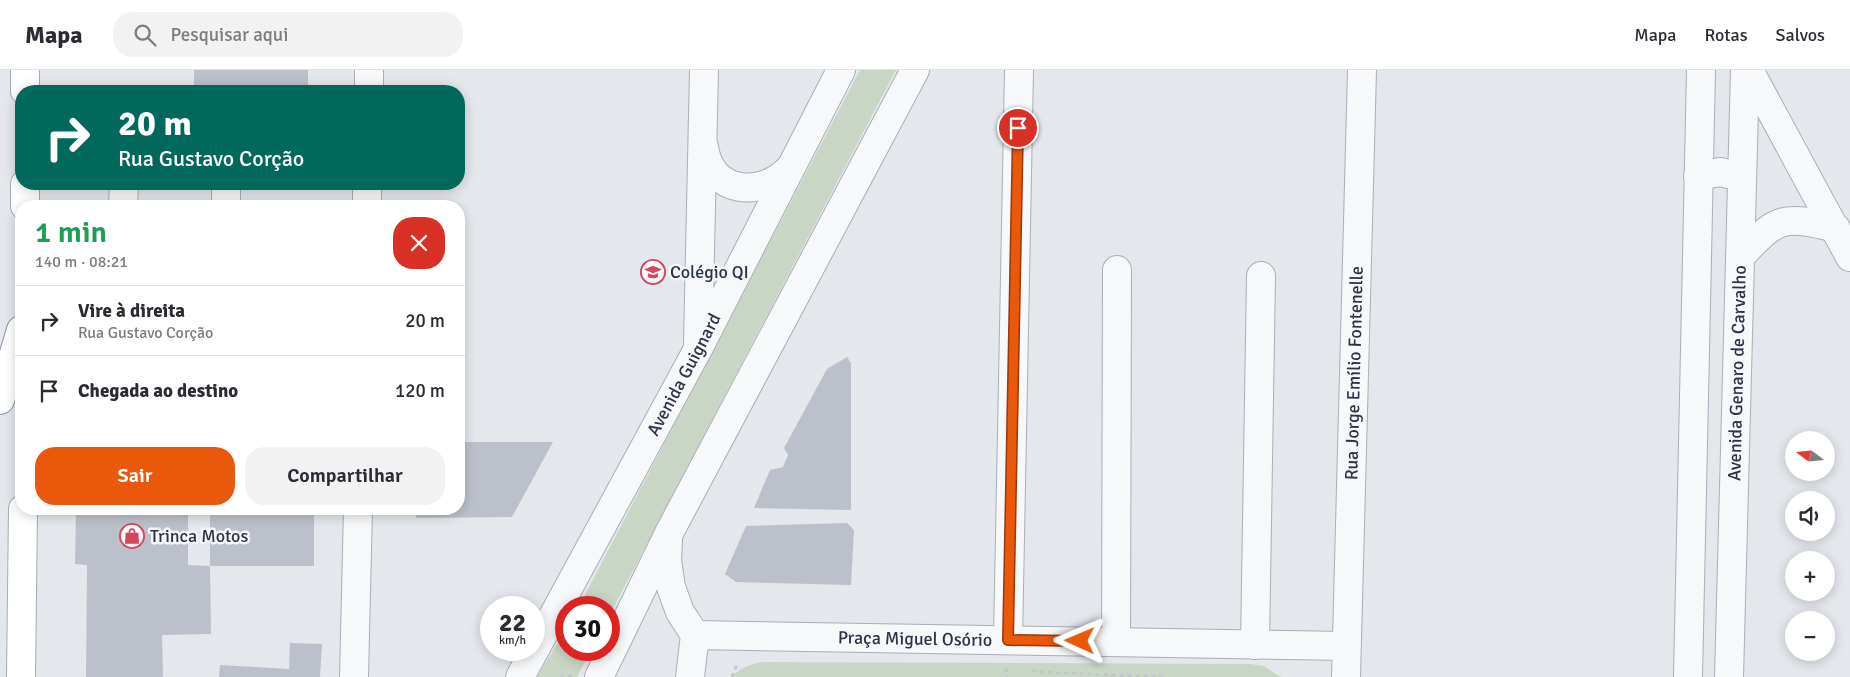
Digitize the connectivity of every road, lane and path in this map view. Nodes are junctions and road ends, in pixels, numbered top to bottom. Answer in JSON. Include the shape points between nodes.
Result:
{"nodes":[{"id":1,"x":25,"y":70,"type":"edge"},
{"id":2,"x":369,"y":70,"type":"edge"},
{"id":3,"x":704,"y":70,"type":"edge"},
{"id":4,"x":841,"y":70,"type":"edge"},
{"id":5,"x":915,"y":70,"type":"edge"},
{"id":6,"x":1020,"y":70,"type":"edge"},
{"id":7,"x":1362,"y":70,"type":"edge"},
{"id":8,"x":1701,"y":70,"type":"edge"},
{"id":9,"x":1745,"y":70,"type":"edge"},
{"id":10,"x":1749,"y":70,"type":"edge"},
{"id":11,"x":25,"y":85,"type":"edge"},
{"id":12,"x":369,"y":85,"type":"edge"},
{"id":13,"x":702,"y":141,"type":"junction"},
{"id":14,"x":790,"y":167,"type":"junction"},
{"id":15,"x":1698,"y":176,"type":"junction"},
{"id":16,"x":1742,"y":178,"type":"junction"},
{"id":17,"x":1836,"y":228,"type":"junction"},
{"id":18,"x":1740,"y":257,"type":"junction"},
{"id":19,"x":1850,"y":257,"type":"edge"},
{"id":20,"x":1116,"y":270,"type":"dead end"},
{"id":21,"x":1260,"y":276,"type":"dead end"},
{"id":22,"x":698,"y":349,"type":"junction"},
{"id":23,"x":15,"y":350,"type":"edge"},
{"id":24,"x":0,"y":400,"type":"edge"},
{"id":25,"x":23,"y":515,"type":"edge"},
{"id":26,"x":358,"y":515,"type":"edge"},
{"id":27,"x":669,"y":534,"type":"junction"},
{"id":28,"x":695,"y":635,"type":"junction"},
{"id":29,"x":1008,"y":640,"type":"junction"},
{"id":30,"x":1116,"y":642,"type":"junction"},
{"id":31,"x":1255,"y":644,"type":"junction"},
{"id":32,"x":1346,"y":646,"type":"junction"},
{"id":33,"x":21,"y":677,"type":"edge"},
{"id":34,"x":354,"y":677,"type":"edge"},
{"id":35,"x":520,"y":677,"type":"edge"},
{"id":36,"x":599,"y":677,"type":"edge"},
{"id":37,"x":690,"y":677,"type":"edge"},
{"id":38,"x":1346,"y":677,"type":"edge"},
{"id":39,"x":1688,"y":677,"type":"edge"},
{"id":40,"x":1729,"y":677,"type":"edge"}],
"edges":[{"from":1,"to":11,"type":"main road"},
{"from":2,"to":12,"type":"street"},
{"from":3,"to":13,"type":"street"},
{"from":4,"to":14,"type":"street","name":"Avenida Guignard"},
{"from":5,"to":27,"type":"street"},
{"from":6,"to":29,"type":"street"},
{"from":7,"to":32,"type":"street","name":"Rua Jorge Emílio Fontenelle"},
{"from":8,"to":15,"type":"street"},
{"from":9,"to":16,"type":"street","name":"Avenida Genaro de Carvalho"},
{"from":10,"to":17,"type":"street"},
{"from":13,"to":14,"type":"street","via":[[712,169],[723,180],[737,186],[767,186]]},
{"from":13,"to":22,"type":"street"},
{"from":14,"to":22,"type":"street","name":"Avenida Guignard"},
{"from":15,"to":16,"type":"street","via":[[1720,172]]},
{"from":15,"to":39,"type":"street"},
{"from":16,"to":18,"type":"street","name":"Avenida Genaro de Carvalho"},
{"from":17,"to":18,"type":"street","via":[[1791,219],[1777,223],[1764,230]]},
{"from":17,"to":19,"type":"street"},
{"from":18,"to":40,"type":"street","name":"Avenida Genaro de Carvalho"},
{"from":20,"to":30,"type":"street"},
{"from":21,"to":31,"type":"street"},
{"from":22,"to":35,"type":"street","name":"Avenida Guignard"},
{"from":23,"to":24,"type":"main road"},
{"from":25,"to":33,"type":"main road"},
{"from":26,"to":34,"type":"street"},
{"from":27,"to":28,"type":"street","via":[[667,560],[671,587],[680,612]]},
{"from":27,"to":36,"type":"street"},
{"from":28,"to":29,"type":"street","name":"Praça Miguel Osório"},
{"from":28,"to":37,"type":"street"},
{"from":29,"to":30,"type":"street","name":"Praça Miguel Osório"},
{"from":30,"to":31,"type":"street","name":"Praça Miguel Osório"},
{"from":31,"to":32,"type":"street","name":"Praça Miguel Osório"},
{"from":32,"to":38,"type":"street","name":"Rua Jorge Emílio Fontenelle"}]}
